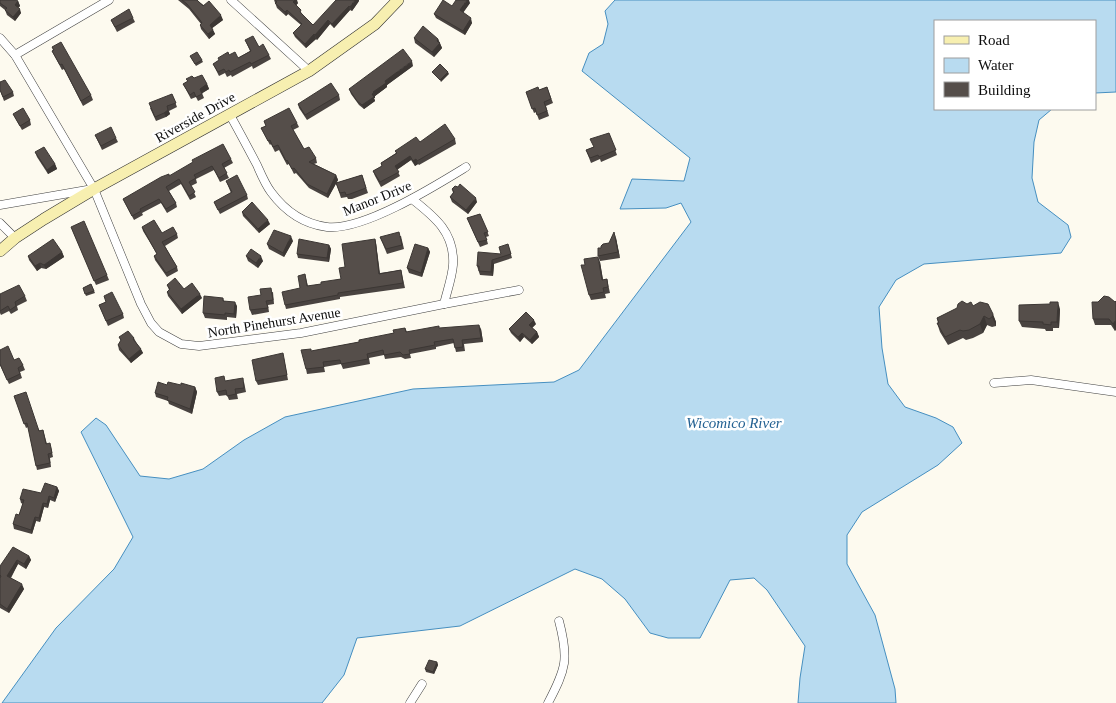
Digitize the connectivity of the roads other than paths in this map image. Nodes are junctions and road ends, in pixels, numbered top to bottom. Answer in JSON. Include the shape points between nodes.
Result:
{"nodes":[{"id":1,"x":109,"y":0,"type":"edge"},
{"id":2,"x":231,"y":0,"type":"edge"},
{"id":3,"x":398,"y":0,"type":"edge"},
{"id":4,"x":0,"y":38,"type":"edge"},
{"id":5,"x":15,"y":55,"type":"junction"},
{"id":6,"x":309,"y":70,"type":"junction"},
{"id":7,"x":230,"y":115,"type":"junction"},
{"id":8,"x":466,"y":167,"type":"dead end"},
{"id":9,"x":94,"y":189,"type":"junction"},
{"id":10,"x":412,"y":199,"type":"junction"},
{"id":11,"x":0,"y":205,"type":"edge"},
{"id":12,"x":0,"y":223,"type":"edge"},
{"id":13,"x":15,"y":238,"type":"junction"},
{"id":14,"x":0,"y":251,"type":"edge"},
{"id":15,"x":519,"y":290,"type":"dead end"},
{"id":16,"x":444,"y":304,"type":"junction"},
{"id":17,"x":994,"y":383,"type":"dead end"},
{"id":18,"x":1116,"y":392,"type":"edge"},
{"id":19,"x":559,"y":622,"type":"dead end"},
{"id":20,"x":422,"y":684,"type":"dead end"},
{"id":21,"x":410,"y":703,"type":"edge"},
{"id":22,"x":548,"y":703,"type":"edge"}],
"edges":[{"from":1,"to":5,"type":"street"},
{"from":2,"to":6,"type":"street"},
{"from":3,"to":6,"type":"street","name":"Riverside Drive","via":[[375,24]]},
{"from":4,"to":5,"type":"street","name":"North Pinehurst Avenue"},
{"from":5,"to":9,"type":"street","name":"North Pinehurst Avenue"},
{"from":6,"to":7,"type":"street","name":"Riverside Drive"},
{"from":7,"to":9,"type":"street","name":"Riverside Drive"},
{"from":7,"to":10,"type":"street","name":"Manor Drive","via":[[270,191],[298,218],[329,227],[345,226]]},
{"from":8,"to":10,"type":"street","name":"Manor Drive"},
{"from":9,"to":11,"type":"street"},
{"from":9,"to":13,"type":"street","name":"Riverside Drive"},
{"from":9,"to":16,"type":"street","name":"North Pinehurst Avenue","via":[[151,323],[159,332],[180,344],[199,346],[301,333]]},
{"from":10,"to":16,"type":"street","via":[[435,217],[452,245],[453,267]]},
{"from":12,"to":13,"type":"street"},
{"from":13,"to":14,"type":"street","name":"Riverside Drive"},
{"from":15,"to":16,"type":"street","name":"North Pinehurst Avenue"},
{"from":17,"to":18,"type":"street","via":[[1031,380]]},
{"from":19,"to":22,"type":"street","via":[[565,644],[564,664],[562,676]]},
{"from":20,"to":21,"type":"street"}]}
